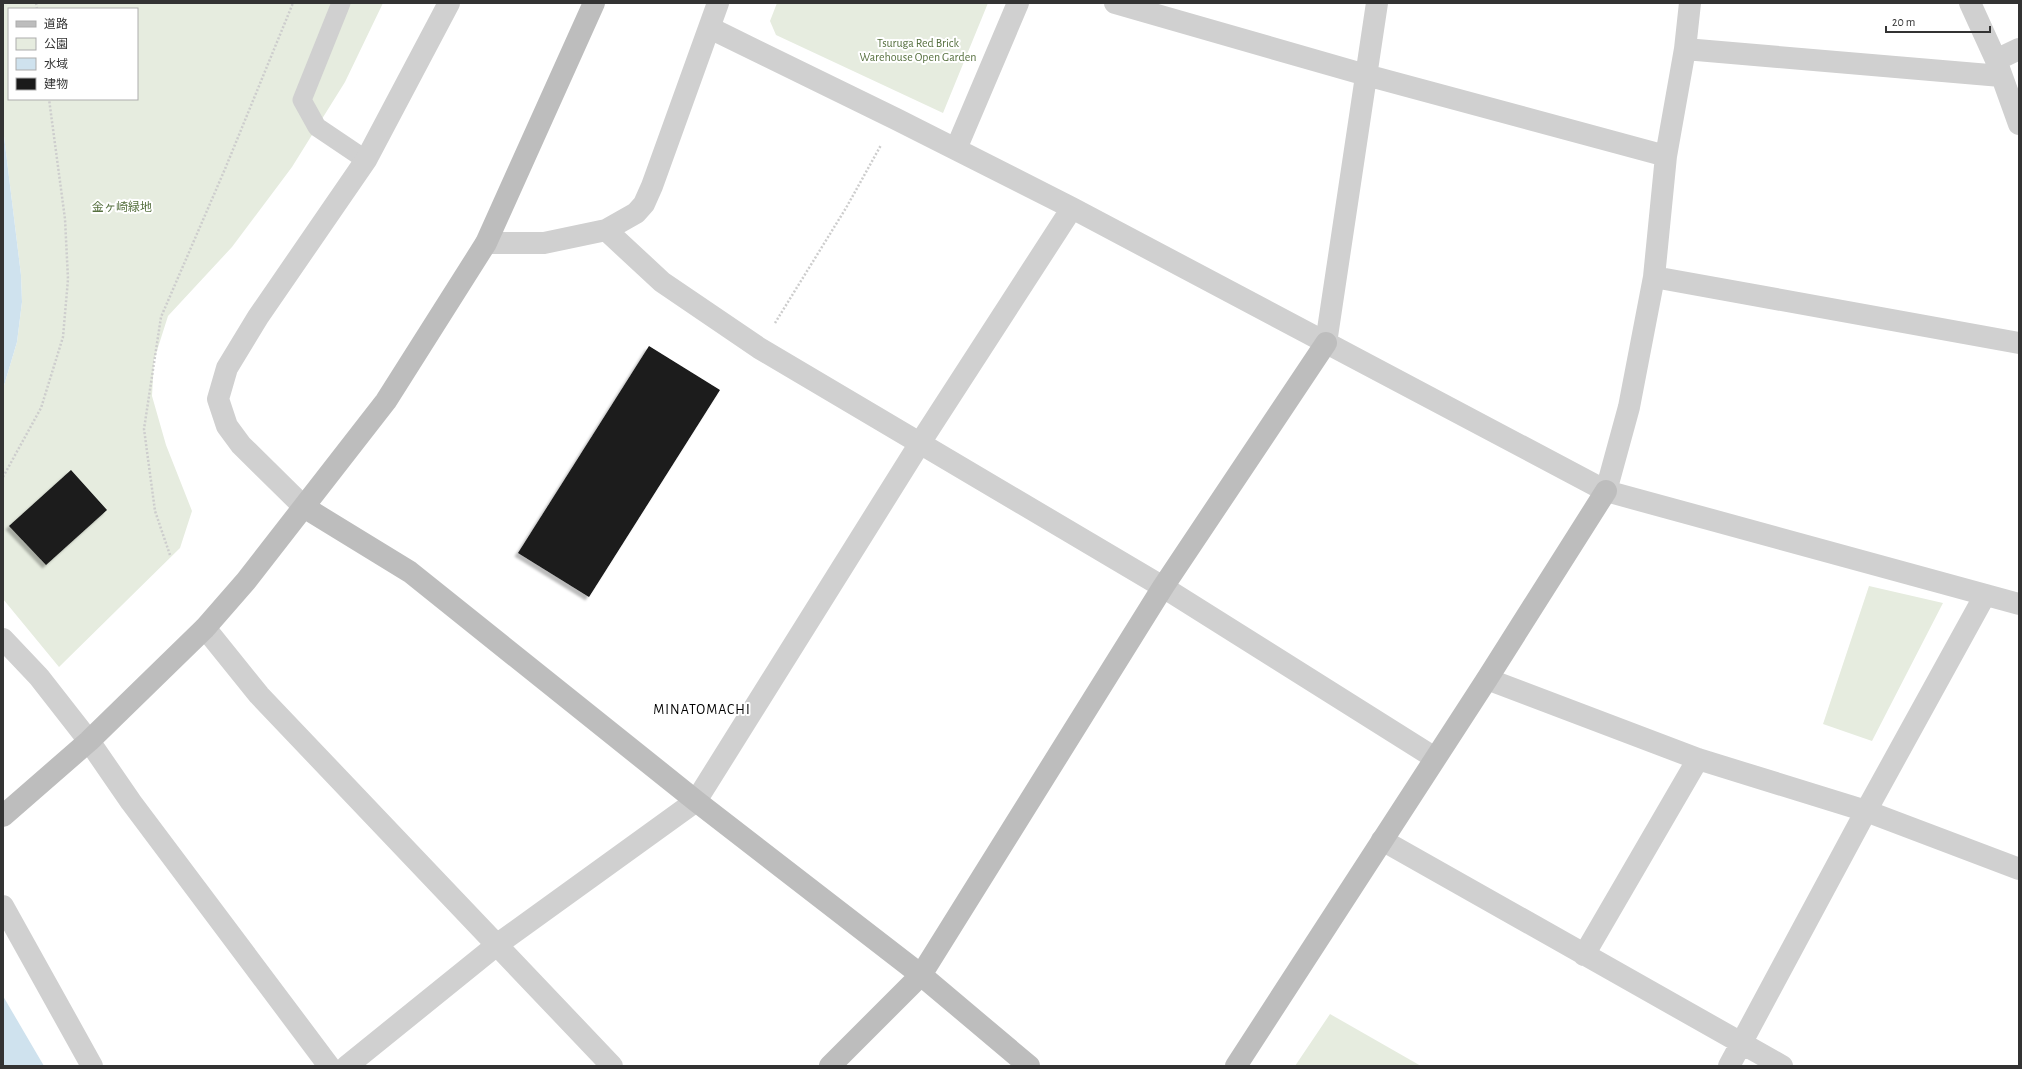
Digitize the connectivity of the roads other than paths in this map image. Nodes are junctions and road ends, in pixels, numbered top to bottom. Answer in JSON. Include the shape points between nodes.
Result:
{"nodes":[{"id":1,"x":341,"y":3,"type":"edge"},
{"id":2,"x":449,"y":3,"type":"edge"},
{"id":3,"x":594,"y":3,"type":"edge"},
{"id":4,"x":718,"y":3,"type":"edge"},
{"id":5,"x":1018,"y":3,"type":"edge"},
{"id":6,"x":1115,"y":3,"type":"edge"},
{"id":7,"x":1376,"y":3,"type":"edge"},
{"id":8,"x":1690,"y":3,"type":"edge"},
{"id":9,"x":1970,"y":3,"type":"edge"},
{"id":10,"x":710,"y":28,"type":"junction"},
{"id":11,"x":1685,"y":49,"type":"junction"},
{"id":12,"x":2019,"y":49,"type":"edge"},
{"id":13,"x":1999,"y":68,"type":"junction"},
{"id":14,"x":1366,"y":75,"type":"junction"},
{"id":15,"x":2019,"y":124,"type":"edge"},
{"id":16,"x":956,"y":149,"type":"junction"},
{"id":17,"x":1666,"y":156,"type":"junction"},
{"id":18,"x":366,"y":160,"type":"junction"},
{"id":19,"x":1072,"y":208,"type":"junction"},
{"id":20,"x":606,"y":230,"type":"junction"},
{"id":21,"x":486,"y":243,"type":"junction"},
{"id":22,"x":1654,"y":277,"type":"junction"},
{"id":23,"x":2019,"y":343,"type":"edge"},
{"id":24,"x":1326,"y":344,"type":"junction"},
{"id":25,"x":920,"y":443,"type":"junction"},
{"id":26,"x":1606,"y":491,"type":"junction"},
{"id":27,"x":304,"y":507,"type":"junction"},
{"id":28,"x":1163,"y":587,"type":"junction"},
{"id":29,"x":1985,"y":595,"type":"junction"},
{"id":30,"x":2019,"y":604,"type":"edge"},
{"id":31,"x":205,"y":628,"type":"junction"},
{"id":32,"x":3,"y":639,"type":"edge"},
{"id":33,"x":1487,"y":679,"type":"junction"},
{"id":34,"x":89,"y":741,"type":"junction"},
{"id":35,"x":1435,"y":758,"type":"junction"},
{"id":36,"x":1698,"y":759,"type":"junction"},
{"id":37,"x":696,"y":801,"type":"junction"},
{"id":38,"x":1866,"y":811,"type":"junction"},
{"id":39,"x":3,"y":816,"type":"edge"},
{"id":40,"x":1382,"y":840,"type":"junction"},
{"id":41,"x":2019,"y":869,"type":"edge"},
{"id":42,"x":3,"y":906,"type":"edge"},
{"id":43,"x":498,"y":944,"type":"junction"},
{"id":44,"x":1584,"y":955,"type":"junction"},
{"id":45,"x":921,"y":975,"type":"junction"},
{"id":46,"x":1742,"y":1043,"type":"junction"},
{"id":47,"x":92,"y":1066,"type":"edge"},
{"id":48,"x":329,"y":1066,"type":"edge"},
{"id":49,"x":347,"y":1066,"type":"edge"},
{"id":50,"x":612,"y":1066,"type":"edge"},
{"id":51,"x":830,"y":1066,"type":"edge"},
{"id":52,"x":1029,"y":1066,"type":"edge"},
{"id":53,"x":1236,"y":1066,"type":"edge"},
{"id":54,"x":1729,"y":1066,"type":"edge"},
{"id":55,"x":1782,"y":1066,"type":"edge"}],
"edges":[{"from":1,"to":18,"type":"lane","via":[[302,100],[317,127]]},
{"from":2,"to":18,"type":"street"},
{"from":3,"to":21,"type":"street"},
{"from":4,"to":10,"type":"street"},
{"from":5,"to":16,"type":"street"},
{"from":6,"to":14,"type":"street"},
{"from":7,"to":14,"type":"street"},
{"from":8,"to":11,"type":"street"},
{"from":9,"to":13,"type":"street"},
{"from":10,"to":16,"type":"street"},
{"from":10,"to":20,"type":"street","via":[[644,204],[636,213]]},
{"from":11,"to":13,"type":"street"},
{"from":11,"to":17,"type":"street"},
{"from":12,"to":13,"type":"street"},
{"from":13,"to":15,"type":"street"},
{"from":14,"to":17,"type":"street"},
{"from":14,"to":24,"type":"street"},
{"from":16,"to":19,"type":"street"},
{"from":17,"to":22,"type":"street"},
{"from":18,"to":27,"type":"street","via":[[258,317],[227,368],[218,399],[227,426],[241,445]]},
{"from":19,"to":24,"type":"street"},
{"from":19,"to":25,"type":"street"},
{"from":20,"to":21,"type":"street","via":[[544,243]]},
{"from":20,"to":25,"type":"street","via":[[662,282],[759,348]]},
{"from":21,"to":27,"type":"street","via":[[386,401]]},
{"from":22,"to":23,"type":"street"},
{"from":22,"to":26,"type":"street","via":[[1629,407]]},
{"from":24,"to":26,"type":"street"},
{"from":24,"to":28,"type":"street"},
{"from":25,"to":28,"type":"street"},
{"from":25,"to":37,"type":"street"},
{"from":26,"to":29,"type":"street"},
{"from":26,"to":33,"type":"street"},
{"from":27,"to":31,"type":"street"},
{"from":27,"to":37,"type":"street","via":[[410,572]]},
{"from":28,"to":35,"type":"street"},
{"from":28,"to":45,"type":"street"},
{"from":29,"to":30,"type":"street"},
{"from":29,"to":38,"type":"street"},
{"from":31,"to":34,"type":"street"},
{"from":31,"to":43,"type":"street","via":[[259,694]]},
{"from":32,"to":34,"type":"street","via":[[39,677]]},
{"from":33,"to":35,"type":"street"},
{"from":33,"to":36,"type":"street"},
{"from":34,"to":39,"type":"street"},
{"from":34,"to":48,"type":"street","via":[[131,802]]},
{"from":35,"to":40,"type":"street"},
{"from":36,"to":38,"type":"street"},
{"from":36,"to":44,"type":"street"},
{"from":37,"to":43,"type":"street"},
{"from":37,"to":45,"type":"street"},
{"from":38,"to":41,"type":"street"},
{"from":38,"to":46,"type":"street"},
{"from":40,"to":44,"type":"street"},
{"from":40,"to":53,"type":"street"},
{"from":42,"to":47,"type":"street"},
{"from":43,"to":49,"type":"street"},
{"from":43,"to":50,"type":"street"},
{"from":44,"to":46,"type":"street"},
{"from":45,"to":51,"type":"street"},
{"from":45,"to":52,"type":"street"},
{"from":46,"to":54,"type":"street"},
{"from":46,"to":55,"type":"street"}]}
